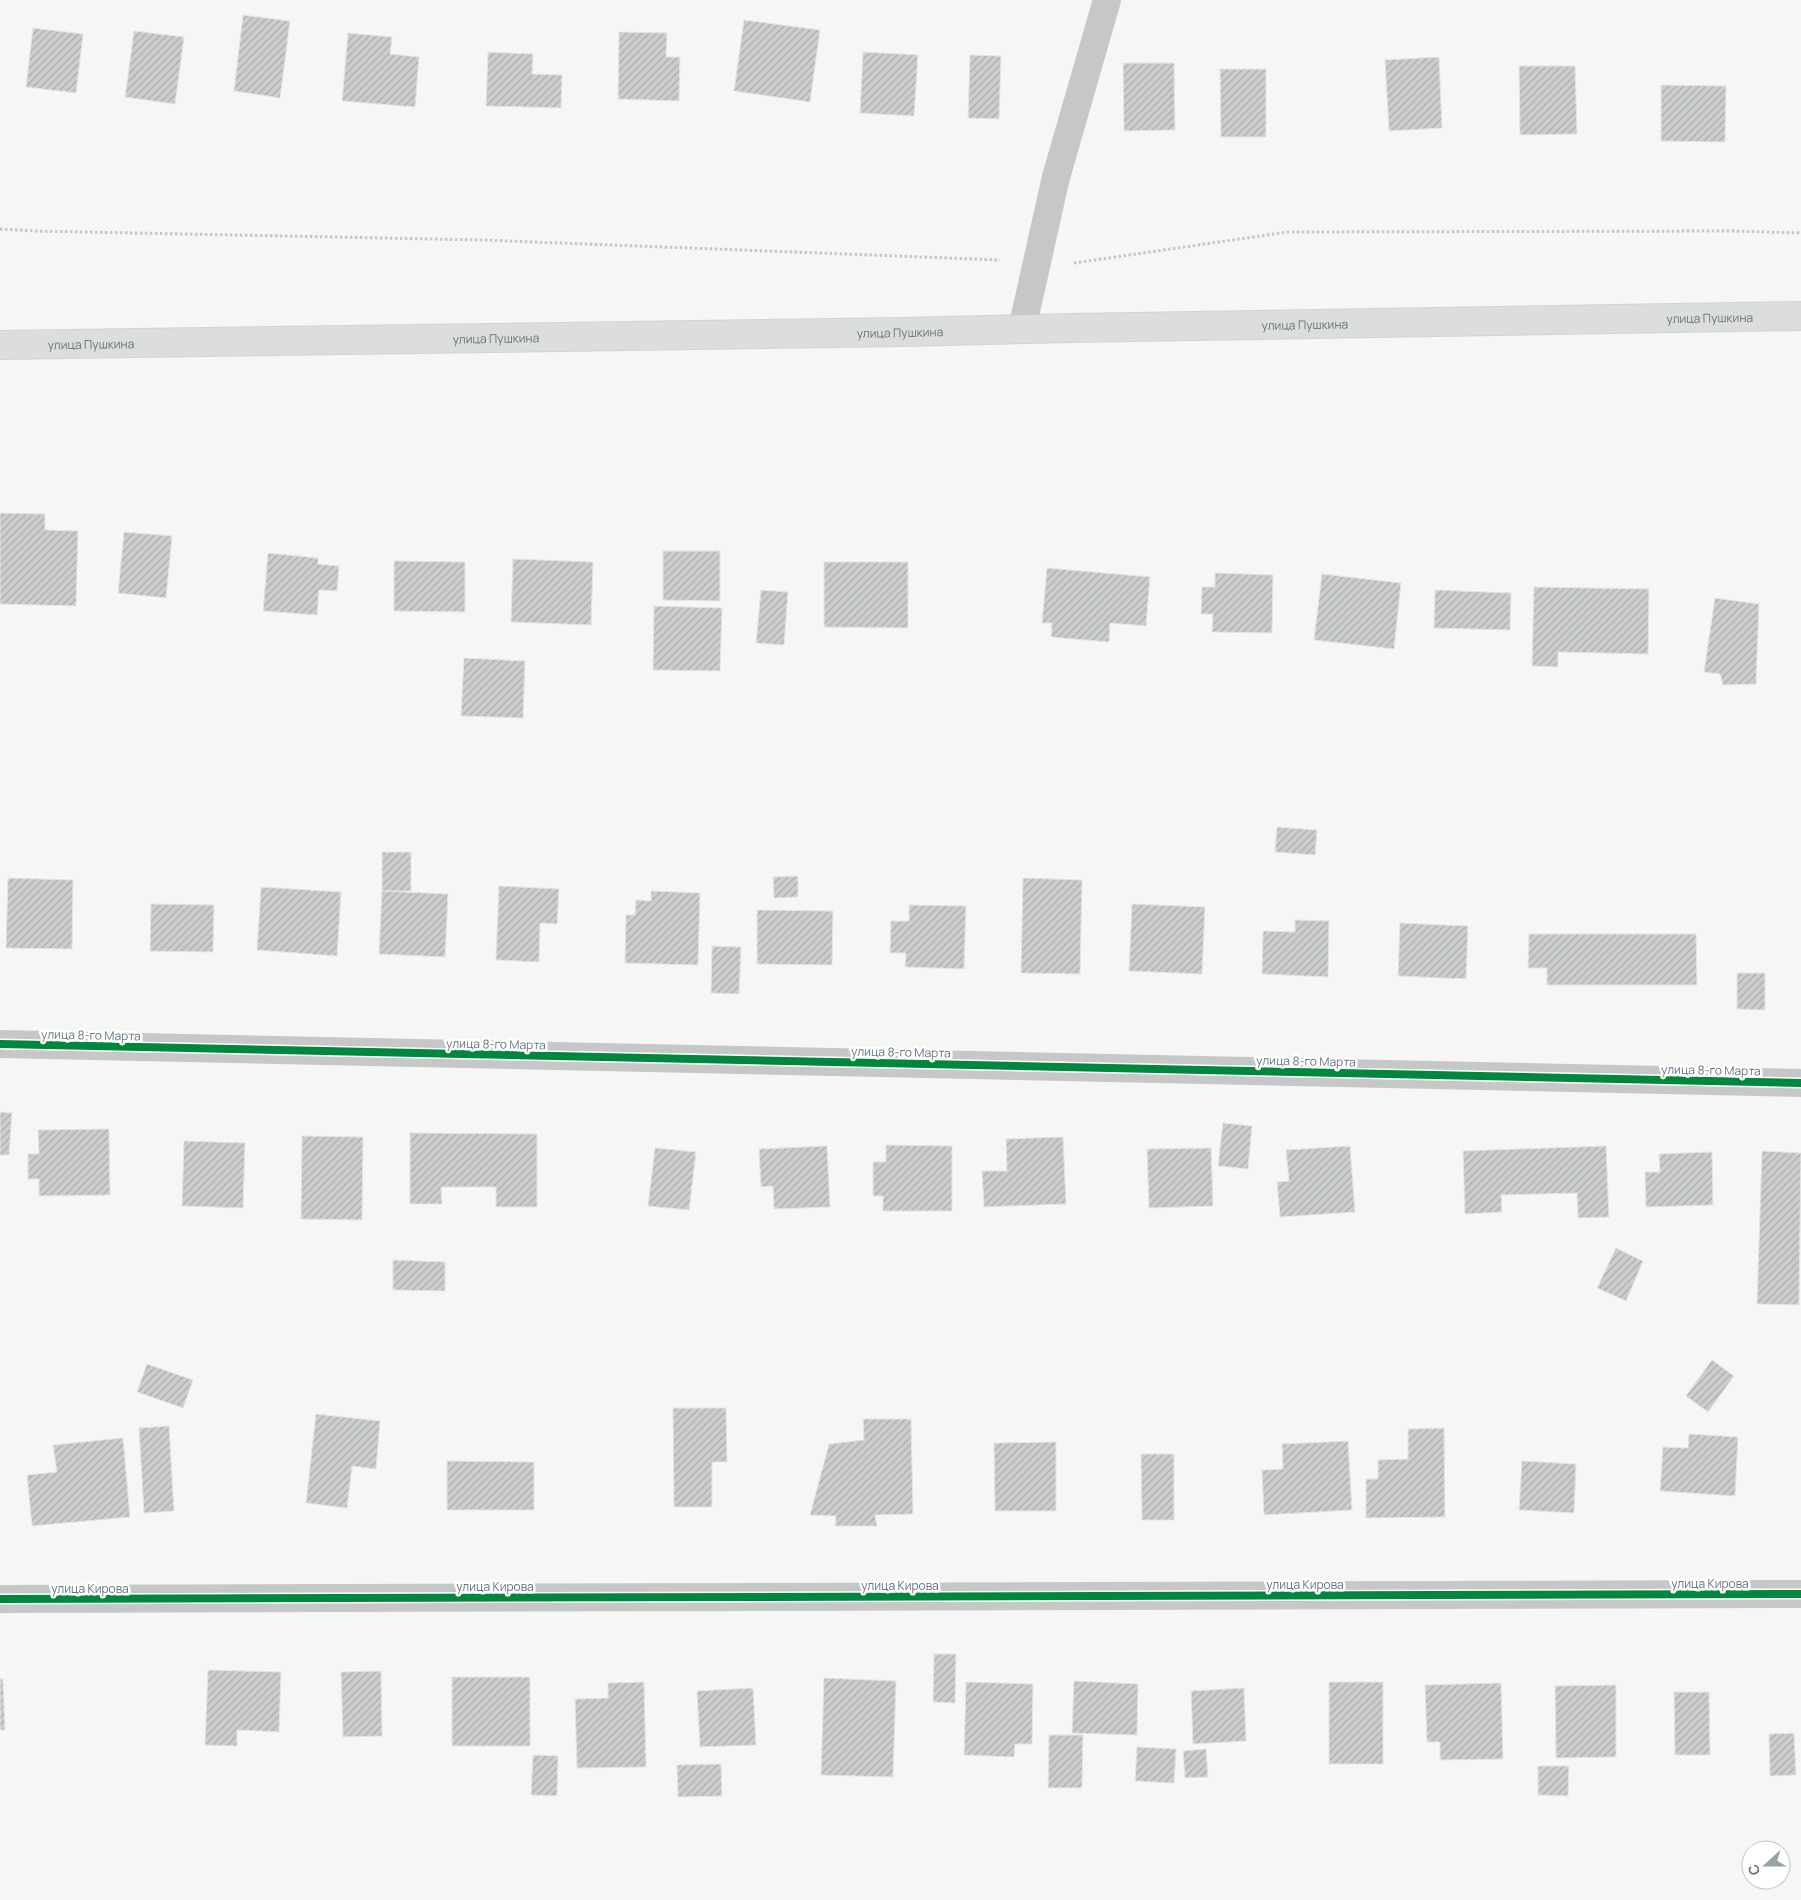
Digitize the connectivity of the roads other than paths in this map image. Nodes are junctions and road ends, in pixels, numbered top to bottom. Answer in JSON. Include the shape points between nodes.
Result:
{"nodes":[{"id":1,"x":1107,"y":0,"type":"edge"},
{"id":2,"x":1801,"y":316,"type":"edge"},
{"id":3,"x":1022,"y":329,"type":"junction"},
{"id":4,"x":0,"y":345,"type":"edge"},
{"id":5,"x":0,"y":1044,"type":"edge"},
{"id":6,"x":1801,"y":1083,"type":"edge"},
{"id":7,"x":1801,"y":1594,"type":"edge"},
{"id":8,"x":0,"y":1599,"type":"edge"}],
"edges":[{"from":1,"to":3,"type":"street","via":[[1056,177]]},
{"from":2,"to":3,"type":"main road","name":"улица Пушкина"},
{"from":3,"to":4,"type":"main road","name":"улица Пушкина"},
{"from":5,"to":6,"type":"street","name":"улица 8-го Марта"},
{"from":7,"to":8,"type":"street","name":"улица Кирова"}]}
